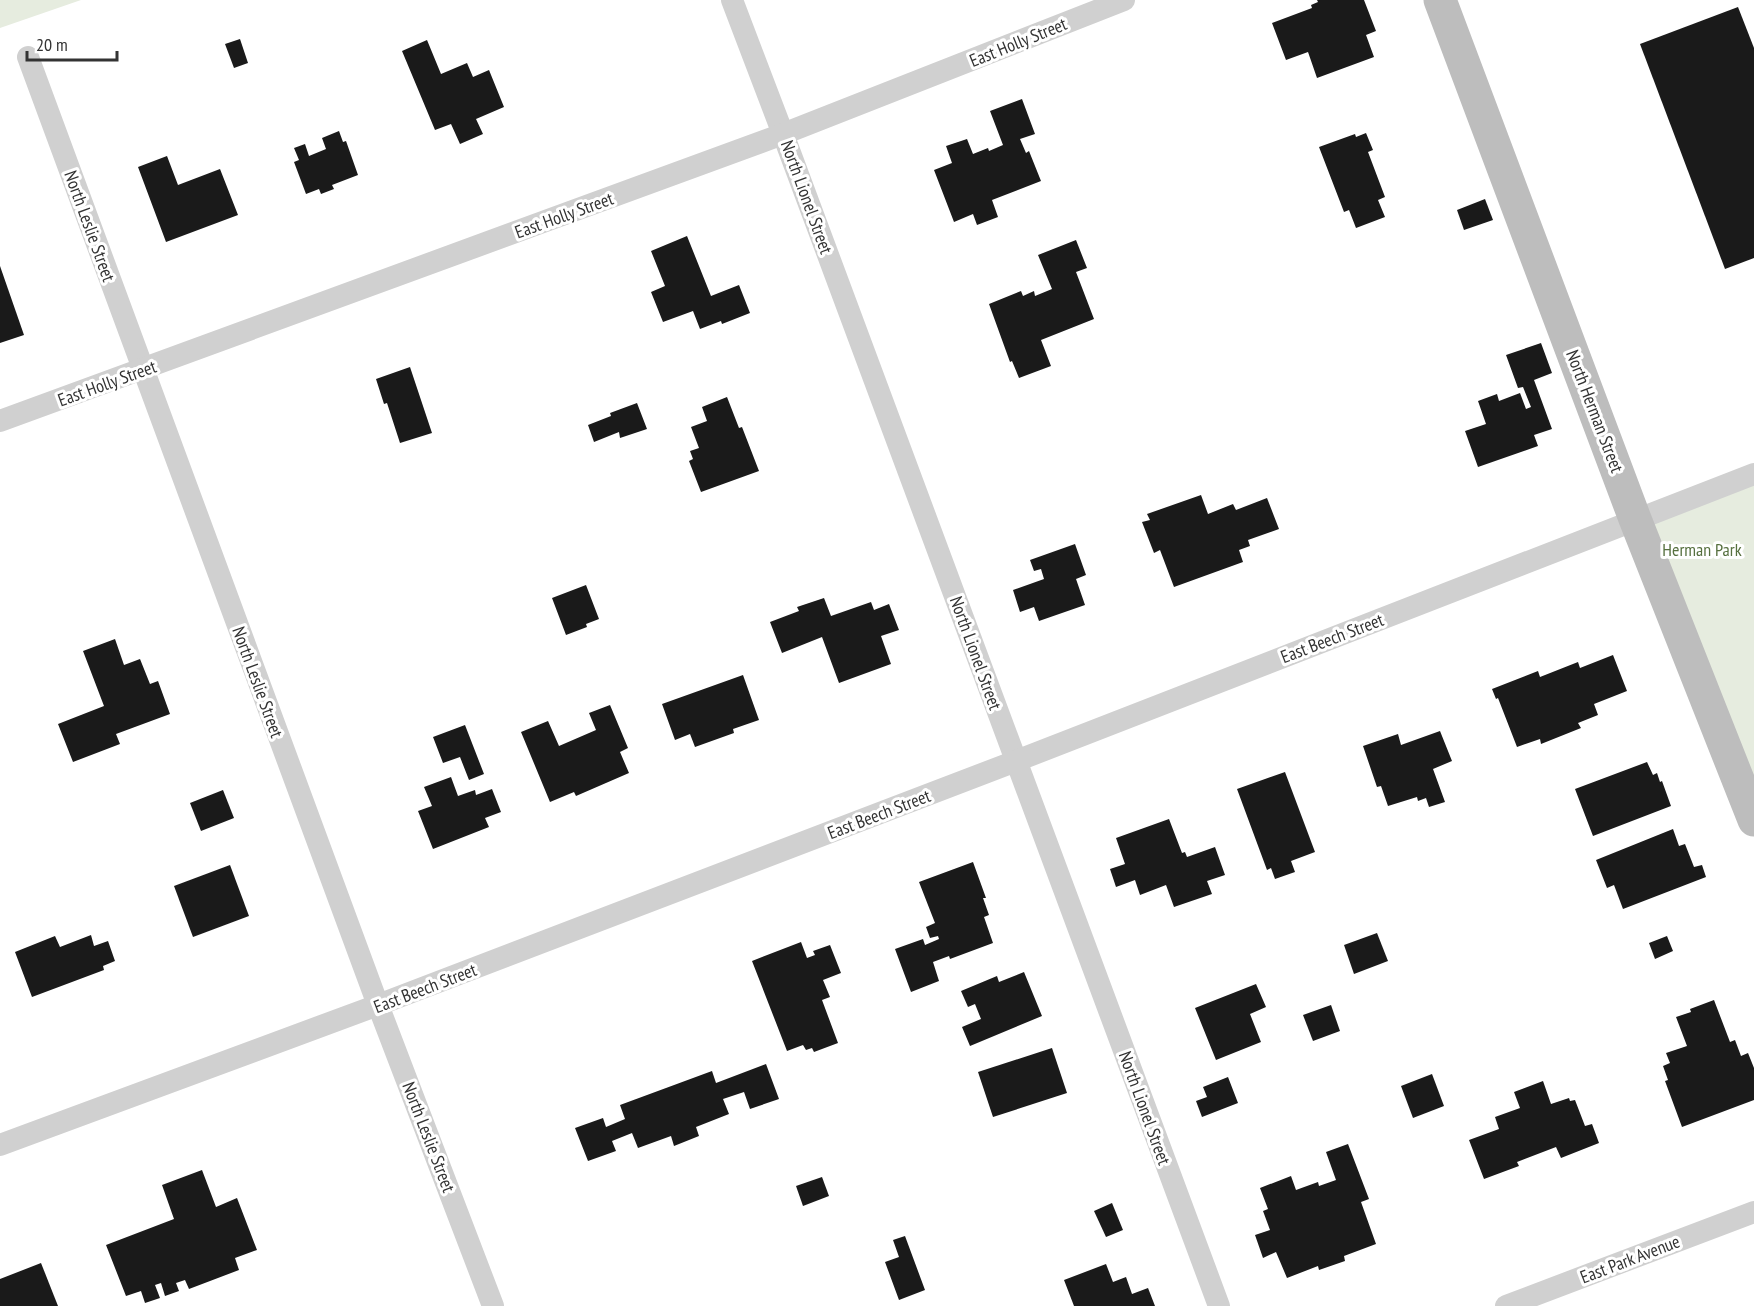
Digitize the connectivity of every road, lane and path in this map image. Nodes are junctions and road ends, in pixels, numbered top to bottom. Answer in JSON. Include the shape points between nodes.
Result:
{"nodes":[{"id":1,"x":732,"y":0,"type":"edge"},
{"id":2,"x":1124,"y":0,"type":"edge"},
{"id":3,"x":1440,"y":0,"type":"edge"},
{"id":4,"x":28,"y":57,"type":"dead end"},
{"id":5,"x":783,"y":134,"type":"junction"},
{"id":6,"x":142,"y":370,"type":"junction"},
{"id":7,"x":0,"y":422,"type":"edge"},
{"id":8,"x":1754,"y":474,"type":"edge"},
{"id":9,"x":1635,"y":519,"type":"junction"},
{"id":10,"x":1016,"y":761,"type":"junction"},
{"id":11,"x":1754,"y":820,"type":"edge"},
{"id":12,"x":378,"y":1005,"type":"junction"},
{"id":13,"x":0,"y":1146,"type":"edge"},
{"id":14,"x":1754,"y":1212,"type":"edge"},
{"id":15,"x":493,"y":1306,"type":"edge"},
{"id":16,"x":1219,"y":1306,"type":"edge"},
{"id":17,"x":1506,"y":1306,"type":"edge"}],
"edges":[{"from":1,"to":5,"type":"street","name":"North Lionel Street"},
{"from":2,"to":5,"type":"street","name":"East Holly Street"},
{"from":3,"to":9,"type":"main road","name":"North Herman Street"},
{"from":4,"to":6,"type":"street","name":"North Leslie Street"},
{"from":5,"to":6,"type":"street","name":"East Holly Street"},
{"from":5,"to":10,"type":"street","name":"North Lionel Street"},
{"from":6,"to":7,"type":"street","name":"East Holly Street"},
{"from":6,"to":12,"type":"street","name":"North Leslie Street"},
{"from":8,"to":9,"type":"street","name":"East Beech Street"},
{"from":9,"to":10,"type":"street","name":"East Beech Street"},
{"from":9,"to":11,"type":"main road","name":"North Herman Street"},
{"from":10,"to":12,"type":"street","name":"East Beech Street"},
{"from":10,"to":16,"type":"street","name":"North Lionel Street"},
{"from":12,"to":13,"type":"street","name":"East Beech Street"},
{"from":12,"to":15,"type":"street","name":"North Leslie Street"},
{"from":14,"to":17,"type":"street","name":"East Park Avenue"}]}
